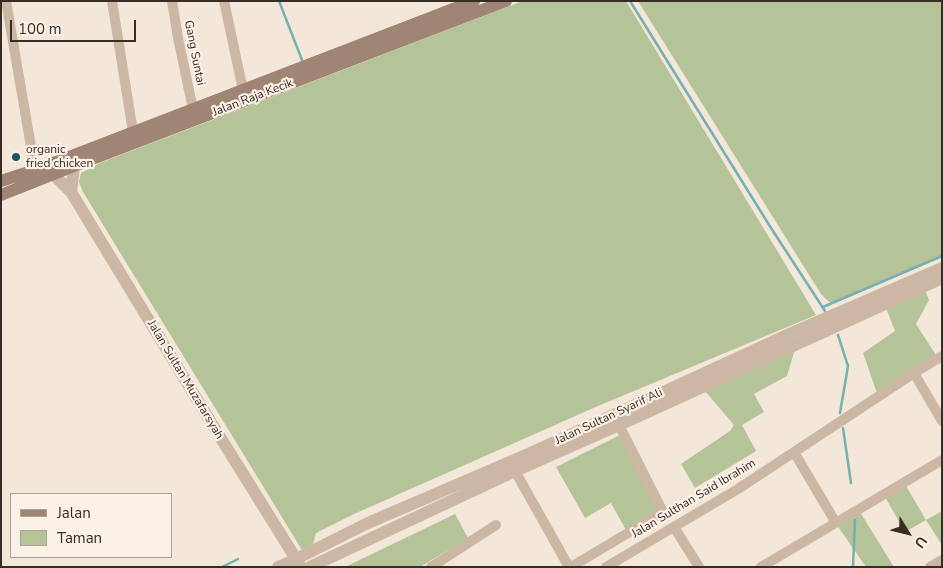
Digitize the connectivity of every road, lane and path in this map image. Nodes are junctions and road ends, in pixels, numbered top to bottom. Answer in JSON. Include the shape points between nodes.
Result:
{"nodes":[{"id":1,"x":6,"y":1,"type":"edge"},
{"id":2,"x":112,"y":1,"type":"edge"},
{"id":3,"x":172,"y":1,"type":"edge"},
{"id":4,"x":224,"y":1,"type":"edge"},
{"id":5,"x":506,"y":1,"type":"edge"},
{"id":6,"x":471,"y":6,"type":"edge"},
{"id":7,"x":242,"y":90,"type":"junction"},
{"id":8,"x":193,"y":109,"type":"junction"},
{"id":9,"x":158,"y":128,"type":"junction"},
{"id":10,"x":133,"y":132,"type":"junction"},
{"id":11,"x":74,"y":166,"type":"junction"},
{"id":12,"x":35,"y":170,"type":"junction"},
{"id":13,"x":53,"y":174,"type":"junction"},
{"id":14,"x":1,"y":181,"type":"edge"},
{"id":15,"x":72,"y":192,"type":"junction"},
{"id":16,"x":1,"y":195,"type":"edge"},
{"id":17,"x":942,"y":268,"type":"edge"},
{"id":18,"x":942,"y":278,"type":"edge"},
{"id":19,"x":806,"y":333,"type":"junction"},
{"id":20,"x":942,"y":356,"type":"edge"},
{"id":21,"x":914,"y":373,"type":"junction"},
{"id":22,"x":942,"y":421,"type":"edge"},
{"id":23,"x":619,"y":425,"type":"junction"},
{"id":24,"x":794,"y":452,"type":"junction"},
{"id":25,"x":942,"y":460,"type":"edge"},
{"id":26,"x":515,"y":471,"type":"junction"},
{"id":27,"x":836,"y":523,"type":"junction"},
{"id":28,"x":496,"y":525,"type":"dead end"},
{"id":29,"x":674,"y":527,"type":"junction"},
{"id":30,"x":942,"y":560,"type":"edge"},
{"id":31,"x":298,"y":563,"type":"edge"},
{"id":32,"x":443,"y":564,"type":"edge"},
{"id":33,"x":278,"y":567,"type":"edge"},
{"id":34,"x":310,"y":567,"type":"edge"},
{"id":35,"x":431,"y":567,"type":"edge"},
{"id":36,"x":570,"y":567,"type":"edge"},
{"id":37,"x":606,"y":567,"type":"edge"},
{"id":38,"x":699,"y":567,"type":"edge"},
{"id":39,"x":761,"y":567,"type":"edge"},
{"id":40,"x":930,"y":567,"type":"edge"}],
"edges":[{"from":1,"to":12,"type":"street"},
{"from":2,"to":10,"type":"street"},
{"from":3,"to":8,"type":"street","name":"Gang Suntai"},
{"from":4,"to":7,"type":"street"},
{"from":5,"to":6,"type":"main road","name":"Jalan Raja Kecik"},
{"from":6,"to":7,"type":"main road","name":"Jalan Raja Kecik"},
{"from":6,"to":9,"type":"main road","name":"Jalan Raja Kecik"},
{"from":7,"to":8,"type":"main road","name":"Jalan Raja Kecik"},
{"from":8,"to":9,"type":"main road","name":"Jalan Raja Kecik"},
{"from":9,"to":10,"type":"main road","name":"Jalan Raja Kecik"},
{"from":9,"to":11,"type":"main road","name":"Jalan Raja Kecik"},
{"from":10,"to":12,"type":"main road","name":"Jalan Raja Kecik"},
{"from":11,"to":13,"type":"main road","name":"Jalan Raja Kecik"},
{"from":11,"to":15,"type":"street"},
{"from":12,"to":14,"type":"main road","name":"Jalan Raja Kecik"},
{"from":13,"to":15,"type":"street","name":"Jalan Sultan Muzafarsyah"},
{"from":13,"to":16,"type":"main road","name":"Jalan Raja Kecik"},
{"from":15,"to":31,"type":"street","name":"Jalan Sultan Muzafarsyah"},
{"from":17,"to":19,"type":"street","name":"Jalan Sultan Syarif Ali"},
{"from":18,"to":19,"type":"street","name":"Jalan Sultan Syarif Ali"},
{"from":19,"to":23,"type":"street","name":"Jalan Sultan Syarif Ali"},
{"from":19,"to":31,"type":"street","name":"Jalan Sultan Syarif Ali","via":[[368,523]]},
{"from":20,"to":21,"type":"street","name":"Jalan Sulthan Said Ibrahim"},
{"from":21,"to":22,"type":"street"},
{"from":21,"to":24,"type":"street","name":"Jalan Sulthan Said Ibrahim"},
{"from":23,"to":26,"type":"street","name":"Jalan Sultan Syarif Ali"},
{"from":23,"to":36,"type":"street","via":[[664,512]]},
{"from":24,"to":27,"type":"street"},
{"from":24,"to":29,"type":"street","name":"Jalan Sulthan Said Ibrahim"},
{"from":25,"to":27,"type":"street"},
{"from":26,"to":34,"type":"street","name":"Jalan Sultan Syarif Ali"},
{"from":26,"to":36,"type":"street"},
{"from":27,"to":39,"type":"street"},
{"from":28,"to":32,"type":"street"},
{"from":29,"to":37,"type":"street","name":"Jalan Sulthan Said Ibrahim"},
{"from":29,"to":38,"type":"street"},
{"from":30,"to":40,"type":"street"},
{"from":31,"to":33,"type":"street","name":"Jalan Sultan Syarif Ali"},
{"from":32,"to":35,"type":"street"}]}
